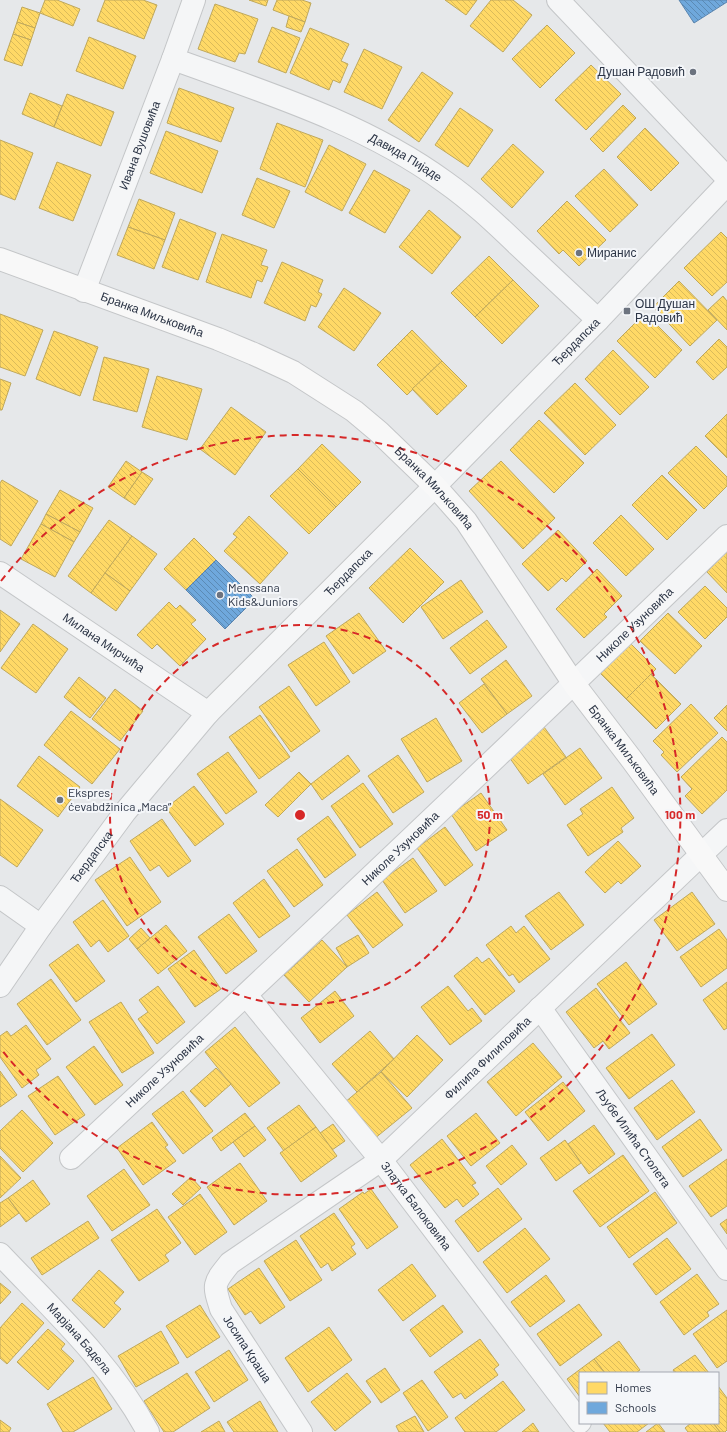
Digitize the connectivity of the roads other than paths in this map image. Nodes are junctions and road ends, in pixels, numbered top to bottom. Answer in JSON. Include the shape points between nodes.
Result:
{"nodes":[{"id":1,"x":194,"y":0,"type":"edge"},
{"id":2,"x":558,"y":0,"type":"edge"},
{"id":3,"x":173,"y":59,"type":"junction"},
{"id":4,"x":727,"y":178,"type":"edge"},
{"id":5,"x":727,"y":184,"type":"edge"},
{"id":6,"x":0,"y":259,"type":"edge"},
{"id":7,"x":84,"y":291,"type":"junction"},
{"id":8,"x":598,"y":320,"type":"junction"},
{"id":9,"x":435,"y":486,"type":"junction"},
{"id":10,"x":727,"y":536,"type":"edge"},
{"id":11,"x":0,"y":573,"type":"edge"},
{"id":12,"x":574,"y":684,"type":"junction"},
{"id":13,"x":208,"y":713,"type":"junction"},
{"id":14,"x":727,"y":830,"type":"edge"},
{"id":15,"x":702,"y":854,"type":"junction"},
{"id":16,"x":727,"y":890,"type":"edge"},
{"id":17,"x":0,"y":897,"type":"edge"},
{"id":18,"x":41,"y":926,"type":"junction"},
{"id":19,"x":0,"y":986,"type":"edge"},
{"id":20,"x":246,"y":995,"type":"junction"},
{"id":21,"x":540,"y":1008,"type":"junction"},
{"id":22,"x":71,"y":1158,"type":"dead end"},
{"id":23,"x":381,"y":1160,"type":"junction"},
{"id":24,"x":0,"y":1254,"type":"edge"},
{"id":25,"x":230,"y":1263,"type":"joint"},
{"id":26,"x":727,"y":1269,"type":"edge"},
{"id":27,"x":579,"y":1422,"type":"edge"},
{"id":28,"x":581,"y":1424,"type":"edge"},
{"id":29,"x":148,"y":1432,"type":"edge"},
{"id":30,"x":301,"y":1432,"type":"edge"},
{"id":31,"x":587,"y":1432,"type":"edge"}],
"edges":[{"from":1,"to":3,"type":"street","name":"Ивана Вушовића"},
{"from":2,"to":4,"type":"street"},
{"from":3,"to":7,"type":"street","name":"Ивана Вушовића"},
{"from":3,"to":8,"type":"street","name":"Давида Пијаде","via":[[341,122],[388,146],[445,182],[482,211]]},
{"from":5,"to":8,"type":"street","name":"Ђердапска"},
{"from":6,"to":7,"type":"street","name":"Бранка Миљковића"},
{"from":7,"to":9,"type":"street","name":"Бранка Миљковића","via":[[218,339],[293,372],[354,411],[397,447]]},
{"from":8,"to":9,"type":"street","name":"Ђердапска"},
{"from":9,"to":12,"type":"street","name":"Бранка Миљковића","via":[[466,521]]},
{"from":9,"to":13,"type":"street","name":"Ђердапска"},
{"from":10,"to":12,"type":"street","name":"Николе Узуновића"},
{"from":11,"to":13,"type":"street","name":"Милана Мирчића"},
{"from":12,"to":15,"type":"street","name":"Бранка Миљковића"},
{"from":12,"to":20,"type":"street","name":"Николе Узуновића"},
{"from":13,"to":18,"type":"street","name":"Ђердапска","via":[[125,812]]},
{"from":14,"to":15,"type":"street","name":"Филипа Филиповића"},
{"from":15,"to":16,"type":"street","name":"Бранка Миљковића"},
{"from":15,"to":21,"type":"street","name":"Филипа Филиповића"},
{"from":17,"to":18,"type":"street"},
{"from":18,"to":19,"type":"street","name":"Ђердапска"},
{"from":20,"to":22,"type":"street","name":"Николе Узуновића"},
{"from":20,"to":23,"type":"street","name":"Златка Балоковића"},
{"from":21,"to":23,"type":"street","name":"Филипа Филиповића"},
{"from":21,"to":26,"type":"street","name":"Љубе Илића Столета"},
{"from":23,"to":25,"type":"street","name":"Филипа Филиповића"},
{"from":23,"to":27,"type":"street","name":"Златка Балоковића"},
{"from":24,"to":29,"type":"street","name":"Марјана Бадела","via":[[96,1356],[123,1391]]},
{"from":25,"to":30,"type":"street","name":"Јосипа Краша","via":[[217,1280],[215,1290],[221,1309]]},
{"from":28,"to":31,"type":"street","name":"Златка Балоковића"}]}
